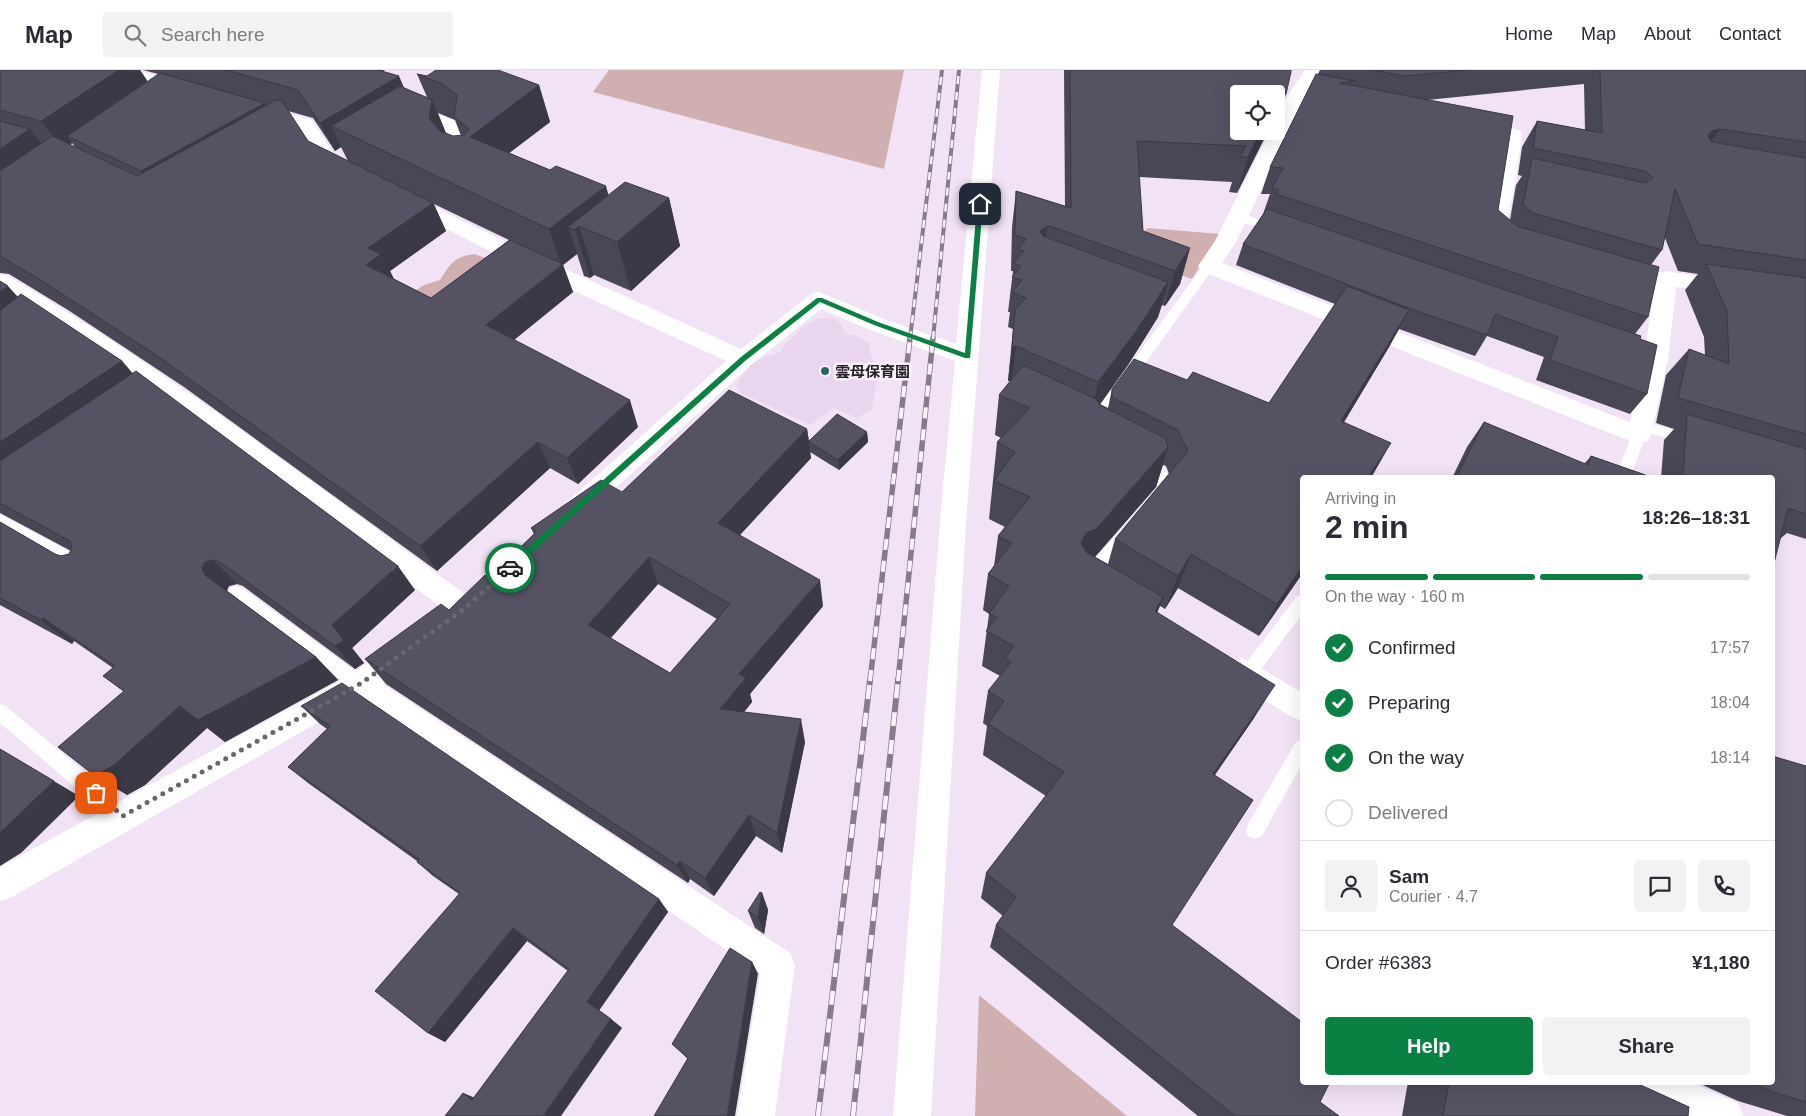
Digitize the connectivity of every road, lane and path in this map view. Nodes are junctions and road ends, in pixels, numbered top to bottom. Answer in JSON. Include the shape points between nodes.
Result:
{"nodes":[{"id":1,"x":116,"y":70,"type":"edge"},
{"id":2,"x":991,"y":70,"type":"edge"},
{"id":3,"x":1314,"y":70,"type":"edge"},
{"id":4,"x":159,"y":82,"type":"edge"},
{"id":5,"x":208,"y":96,"type":"edge"},
{"id":6,"x":431,"y":102,"type":"edge"},
{"id":7,"x":246,"y":107,"type":"edge"},
{"id":8,"x":415,"y":113,"type":"junction"},
{"id":9,"x":1454,"y":122,"type":"edge"},
{"id":10,"x":398,"y":123,"type":"edge"},
{"id":11,"x":471,"y":166,"type":"edge"},
{"id":12,"x":367,"y":181,"type":"edge"},
{"id":13,"x":394,"y":194,"type":"edge"},
{"id":14,"x":1238,"y":216,"type":"junction"},
{"id":15,"x":1293,"y":236,"type":"edge"},
{"id":16,"x":1518,"y":249,"type":"edge"},
{"id":17,"x":1209,"y":266,"type":"junction"},
{"id":18,"x":0,"y":281,"type":"edge"},
{"id":19,"x":1750,"y":290,"type":"edge"},
{"id":20,"x":968,"y":356,"type":"junction"},
{"id":21,"x":743,"y":359,"type":"junction"},
{"id":22,"x":1087,"y":429,"type":"edge"},
{"id":23,"x":1640,"y":430,"type":"junction"},
{"id":24,"x":1705,"y":445,"type":"edge"},
{"id":25,"x":1128,"y":456,"type":"edge"},
{"id":26,"x":1623,"y":475,"type":"edge"},
{"id":27,"x":1146,"y":510,"type":"edge"},
{"id":28,"x":0,"y":520,"type":"edge"},
{"id":29,"x":560,"y":523,"type":"edge"},
{"id":30,"x":1133,"y":526,"type":"edge"},
{"id":31,"x":91,"y":572,"type":"edge"},
{"id":32,"x":1088,"y":579,"type":"joint"},
{"id":33,"x":486,"y":589,"type":"edge"},
{"id":34,"x":236,"y":593,"type":"edge"},
{"id":35,"x":1113,"y":594,"type":"edge"},
{"id":36,"x":1300,"y":605,"type":"edge"},
{"id":37,"x":464,"y":609,"type":"junction"},
{"id":38,"x":1222,"y":660,"type":"edge"},
{"id":39,"x":1247,"y":675,"type":"junction"},
{"id":40,"x":360,"y":684,"type":"junction"},
{"id":41,"x":1300,"y":707,"type":"edge"},
{"id":42,"x":0,"y":712,"type":"edge"},
{"id":43,"x":1300,"y":751,"type":"edge"},
{"id":44,"x":123,"y":816,"type":"junction"},
{"id":45,"x":1254,"y":830,"type":"dead end"},
{"id":46,"x":0,"y":885,"type":"edge"},
{"id":47,"x":1655,"y":1095,"type":"edge"},
{"id":48,"x":756,"y":1116,"type":"edge"},
{"id":49,"x":912,"y":1116,"type":"edge"},
{"id":50,"x":1725,"y":1116,"type":"edge"}],
"edges":[{"from":1,"to":4,"type":"street"},
{"from":2,"to":20,"type":"street"},
{"from":3,"to":14,"type":"street","via":[[1310,93]]},
{"from":4,"to":5,"type":"street"},
{"from":6,"to":8,"type":"street"},
{"from":7,"to":12,"type":"street","via":[[284,125],[305,124]]},
{"from":8,"to":10,"type":"street"},
{"from":8,"to":11,"type":"street","via":[[458,133],[456,155]]},
{"from":9,"to":16,"type":"street","via":[[1520,135],[1494,235]]},
{"from":13,"to":21,"type":"street","via":[[572,271]]},
{"from":14,"to":15,"type":"lane"},
{"from":14,"to":17,"type":"street"},
{"from":17,"to":22,"type":"lane","via":[[1168,315]]},
{"from":17,"to":23,"type":"street"},
{"from":18,"to":37,"type":"street","via":[[42,316],[154,392],[206,416]]},
{"from":19,"to":23,"type":"street","via":[[1666,278],[1654,290],[1652,358]]},
{"from":20,"to":21,"type":"street","via":[[876,324],[819,299]]},
{"from":20,"to":49,"type":"street","via":[[953,519]]},
{"from":21,"to":29,"type":"street"},
{"from":23,"to":24,"type":"lane"},
{"from":23,"to":26,"type":"lane"},
{"from":25,"to":27,"type":"lane","via":[[1160,472],[1166,488]]},
{"from":28,"to":31,"type":"lane"},
{"from":30,"to":32,"type":"lane"},
{"from":32,"to":35,"type":"street"},
{"from":33,"to":37,"type":"street"},
{"from":34,"to":40,"type":"lane"},
{"from":36,"to":39,"type":"lane"},
{"from":37,"to":40,"type":"street"},
{"from":38,"to":39,"type":"street"},
{"from":39,"to":41,"type":"street"},
{"from":40,"to":44,"type":"street"},
{"from":40,"to":48,"type":"street","via":[[778,965]]},
{"from":42,"to":44,"type":"lane"},
{"from":43,"to":45,"type":"lane"},
{"from":44,"to":46,"type":"street"},
{"from":47,"to":50,"type":"street"}]}
